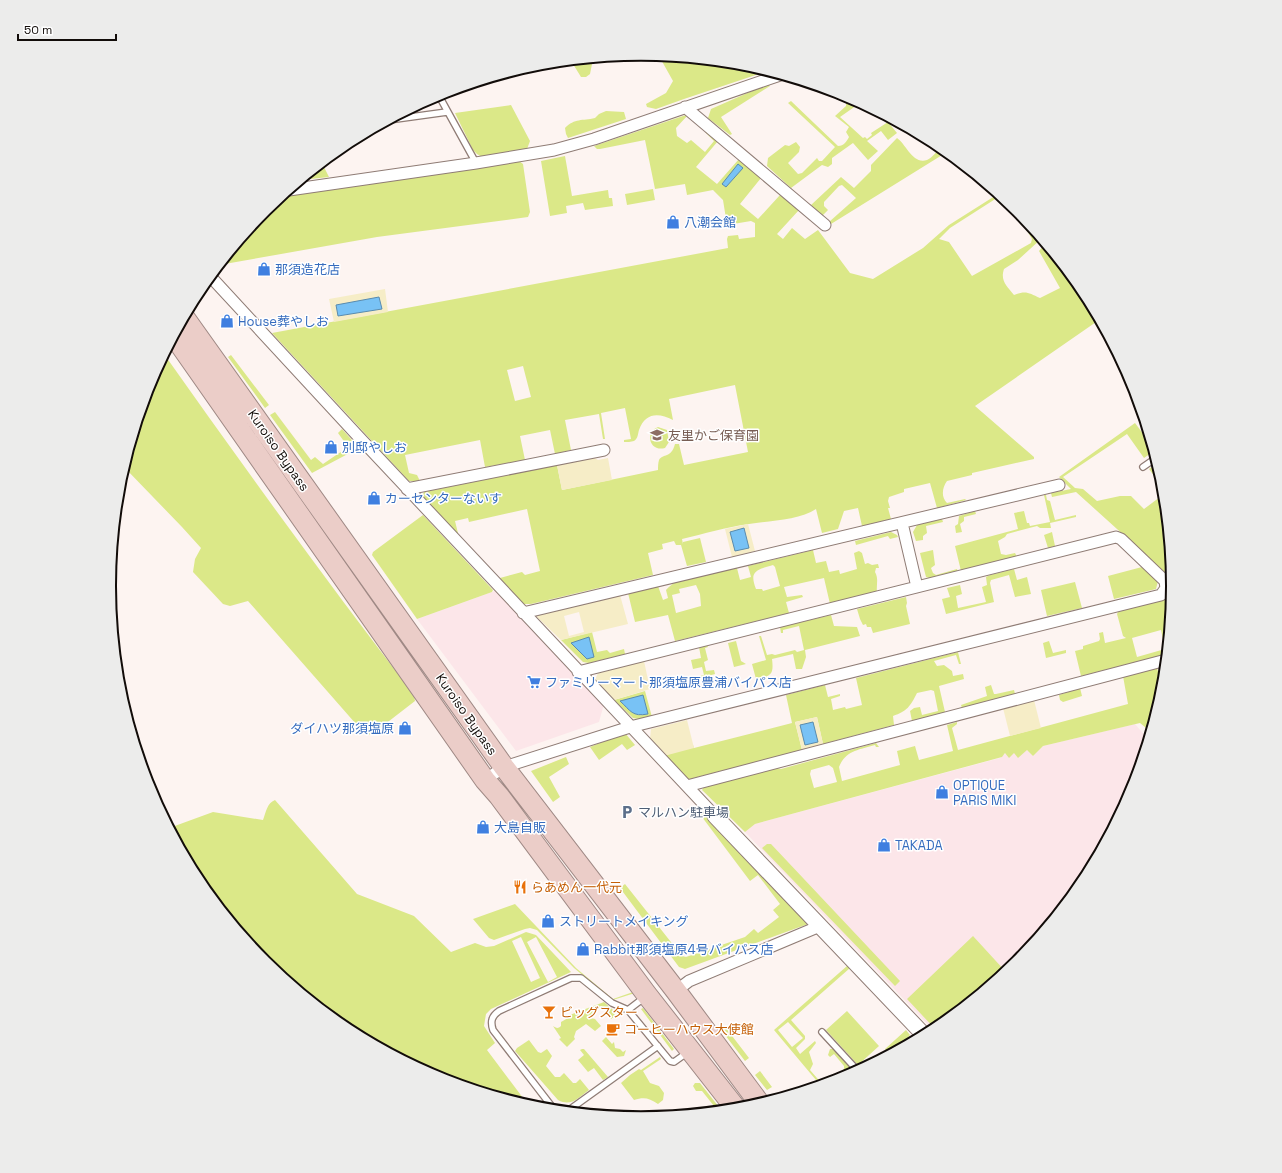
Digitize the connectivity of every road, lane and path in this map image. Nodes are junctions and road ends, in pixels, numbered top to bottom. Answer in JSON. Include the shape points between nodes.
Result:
{"nodes":[{"id":1,"x":772,"y":78,"type":"edge"},
{"id":2,"x":441,"y":101,"type":"edge"},
{"id":3,"x":686,"y":107,"type":"junction"},
{"id":4,"x":447,"y":112,"type":"junction"},
{"id":5,"x":403,"y":118,"type":"edge"},
{"id":6,"x":476,"y":163,"type":"junction"},
{"id":7,"x":298,"y":189,"type":"edge"},
{"id":8,"x":825,"y":225,"type":"dead end"},
{"id":9,"x":214,"y":281,"type":"edge"},
{"id":10,"x":187,"y":322,"type":"edge"},
{"id":11,"x":177,"y":341,"type":"edge"},
{"id":12,"x":604,"y":450,"type":"dead end"},
{"id":13,"x":1151,"y":461,"type":"edge"},
{"id":14,"x":1143,"y":467,"type":"dead end"},
{"id":15,"x":1059,"y":485,"type":"dead end"},
{"id":16,"x":407,"y":489,"type":"junction"},
{"id":17,"x":902,"y":522,"type":"junction"},
{"id":18,"x":917,"y":587,"type":"junction"},
{"id":19,"x":1166,"y":588,"type":"edge"},
{"id":20,"x":1166,"y":588,"type":"edge"},
{"id":21,"x":523,"y":613,"type":"junction"},
{"id":22,"x":1161,"y":661,"type":"edge"},
{"id":23,"x":578,"y":672,"type":"junction"},
{"id":24,"x":630,"y":727,"type":"junction"},
{"id":25,"x":504,"y":767,"type":"junction"},
{"id":26,"x":485,"y":780,"type":"junction"},
{"id":27,"x":687,"y":786,"type":"junction"},
{"id":28,"x":715,"y":816,"type":"joint"},
{"id":29,"x":820,"y":926,"type":"junction"},
{"id":30,"x":676,"y":991,"type":"junction"},
{"id":31,"x":647,"y":996,"type":"junction"},
{"id":32,"x":628,"y":1010,"type":"junction"},
{"id":33,"x":822,"y":1032,"type":"dead end"},
{"id":34,"x":920,"y":1032,"type":"edge"},
{"id":35,"x":699,"y":1043,"type":"junction"},
{"id":36,"x":658,"y":1046,"type":"junction"},
{"id":37,"x":854,"y":1067,"type":"edge"},
{"id":38,"x":755,"y":1099,"type":"edge"},
{"id":39,"x":550,"y":1104,"type":"edge"},
{"id":40,"x":734,"y":1104,"type":"edge"},
{"id":41,"x":572,"y":1108,"type":"edge"}],
"edges":[{"from":1,"to":3,"type":"street"},
{"from":2,"to":4,"type":"lane"},
{"from":3,"to":6,"type":"street","via":[[554,150]]},
{"from":3,"to":8,"type":"street"},
{"from":4,"to":5,"type":"lane"},
{"from":4,"to":6,"type":"lane"},
{"from":6,"to":7,"type":"street"},
{"from":9,"to":16,"type":"street"},
{"from":10,"to":25,"type":"highway","name":"Kuroiso Bypass"},
{"from":11,"to":26,"type":"highway","name":"Kuroiso Bypass"},
{"from":12,"to":16,"type":"street"},
{"from":13,"to":14,"type":"lane"},
{"from":15,"to":17,"type":"street"},
{"from":16,"to":21,"type":"street"},
{"from":17,"to":18,"type":"street"},
{"from":17,"to":21,"type":"street"},
{"from":18,"to":20,"type":"street","via":[[1116,537],[1165,581]]},
{"from":18,"to":23,"type":"street"},
{"from":19,"to":24,"type":"street","via":[[1161,595]]},
{"from":21,"to":23,"type":"street"},
{"from":22,"to":27,"type":"street"},
{"from":23,"to":24,"type":"street"},
{"from":24,"to":25,"type":"street"},
{"from":24,"to":27,"type":"street"},
{"from":25,"to":26,"type":"street"},
{"from":25,"to":30,"type":"highway","name":"Kuroiso Bypass"},
{"from":26,"to":31,"type":"highway","name":"Kuroiso Bypass"},
{"from":27,"to":28,"type":"street"},
{"from":28,"to":29,"type":"street"},
{"from":29,"to":30,"type":"street","via":[[689,981]]},
{"from":29,"to":34,"type":"street"},
{"from":30,"to":35,"type":"highway","name":"Kuroiso Bypass"},
{"from":31,"to":32,"type":"lane"},
{"from":31,"to":35,"type":"highway","name":"Kuroiso Bypass"},
{"from":32,"to":36,"type":"lane"},
{"from":32,"to":39,"type":"lane","via":[[612,1003],[581,978],[575,977],[493,1016],[490,1024],[492,1030]]},
{"from":33,"to":37,"type":"lane"},
{"from":35,"to":36,"type":"lane","via":[[674,1062],[670,1061]]},
{"from":35,"to":38,"type":"highway","name":"Kuroiso Bypass"},
{"from":35,"to":40,"type":"highway","name":"Kuroiso Bypass"},
{"from":36,"to":41,"type":"lane"}]}
